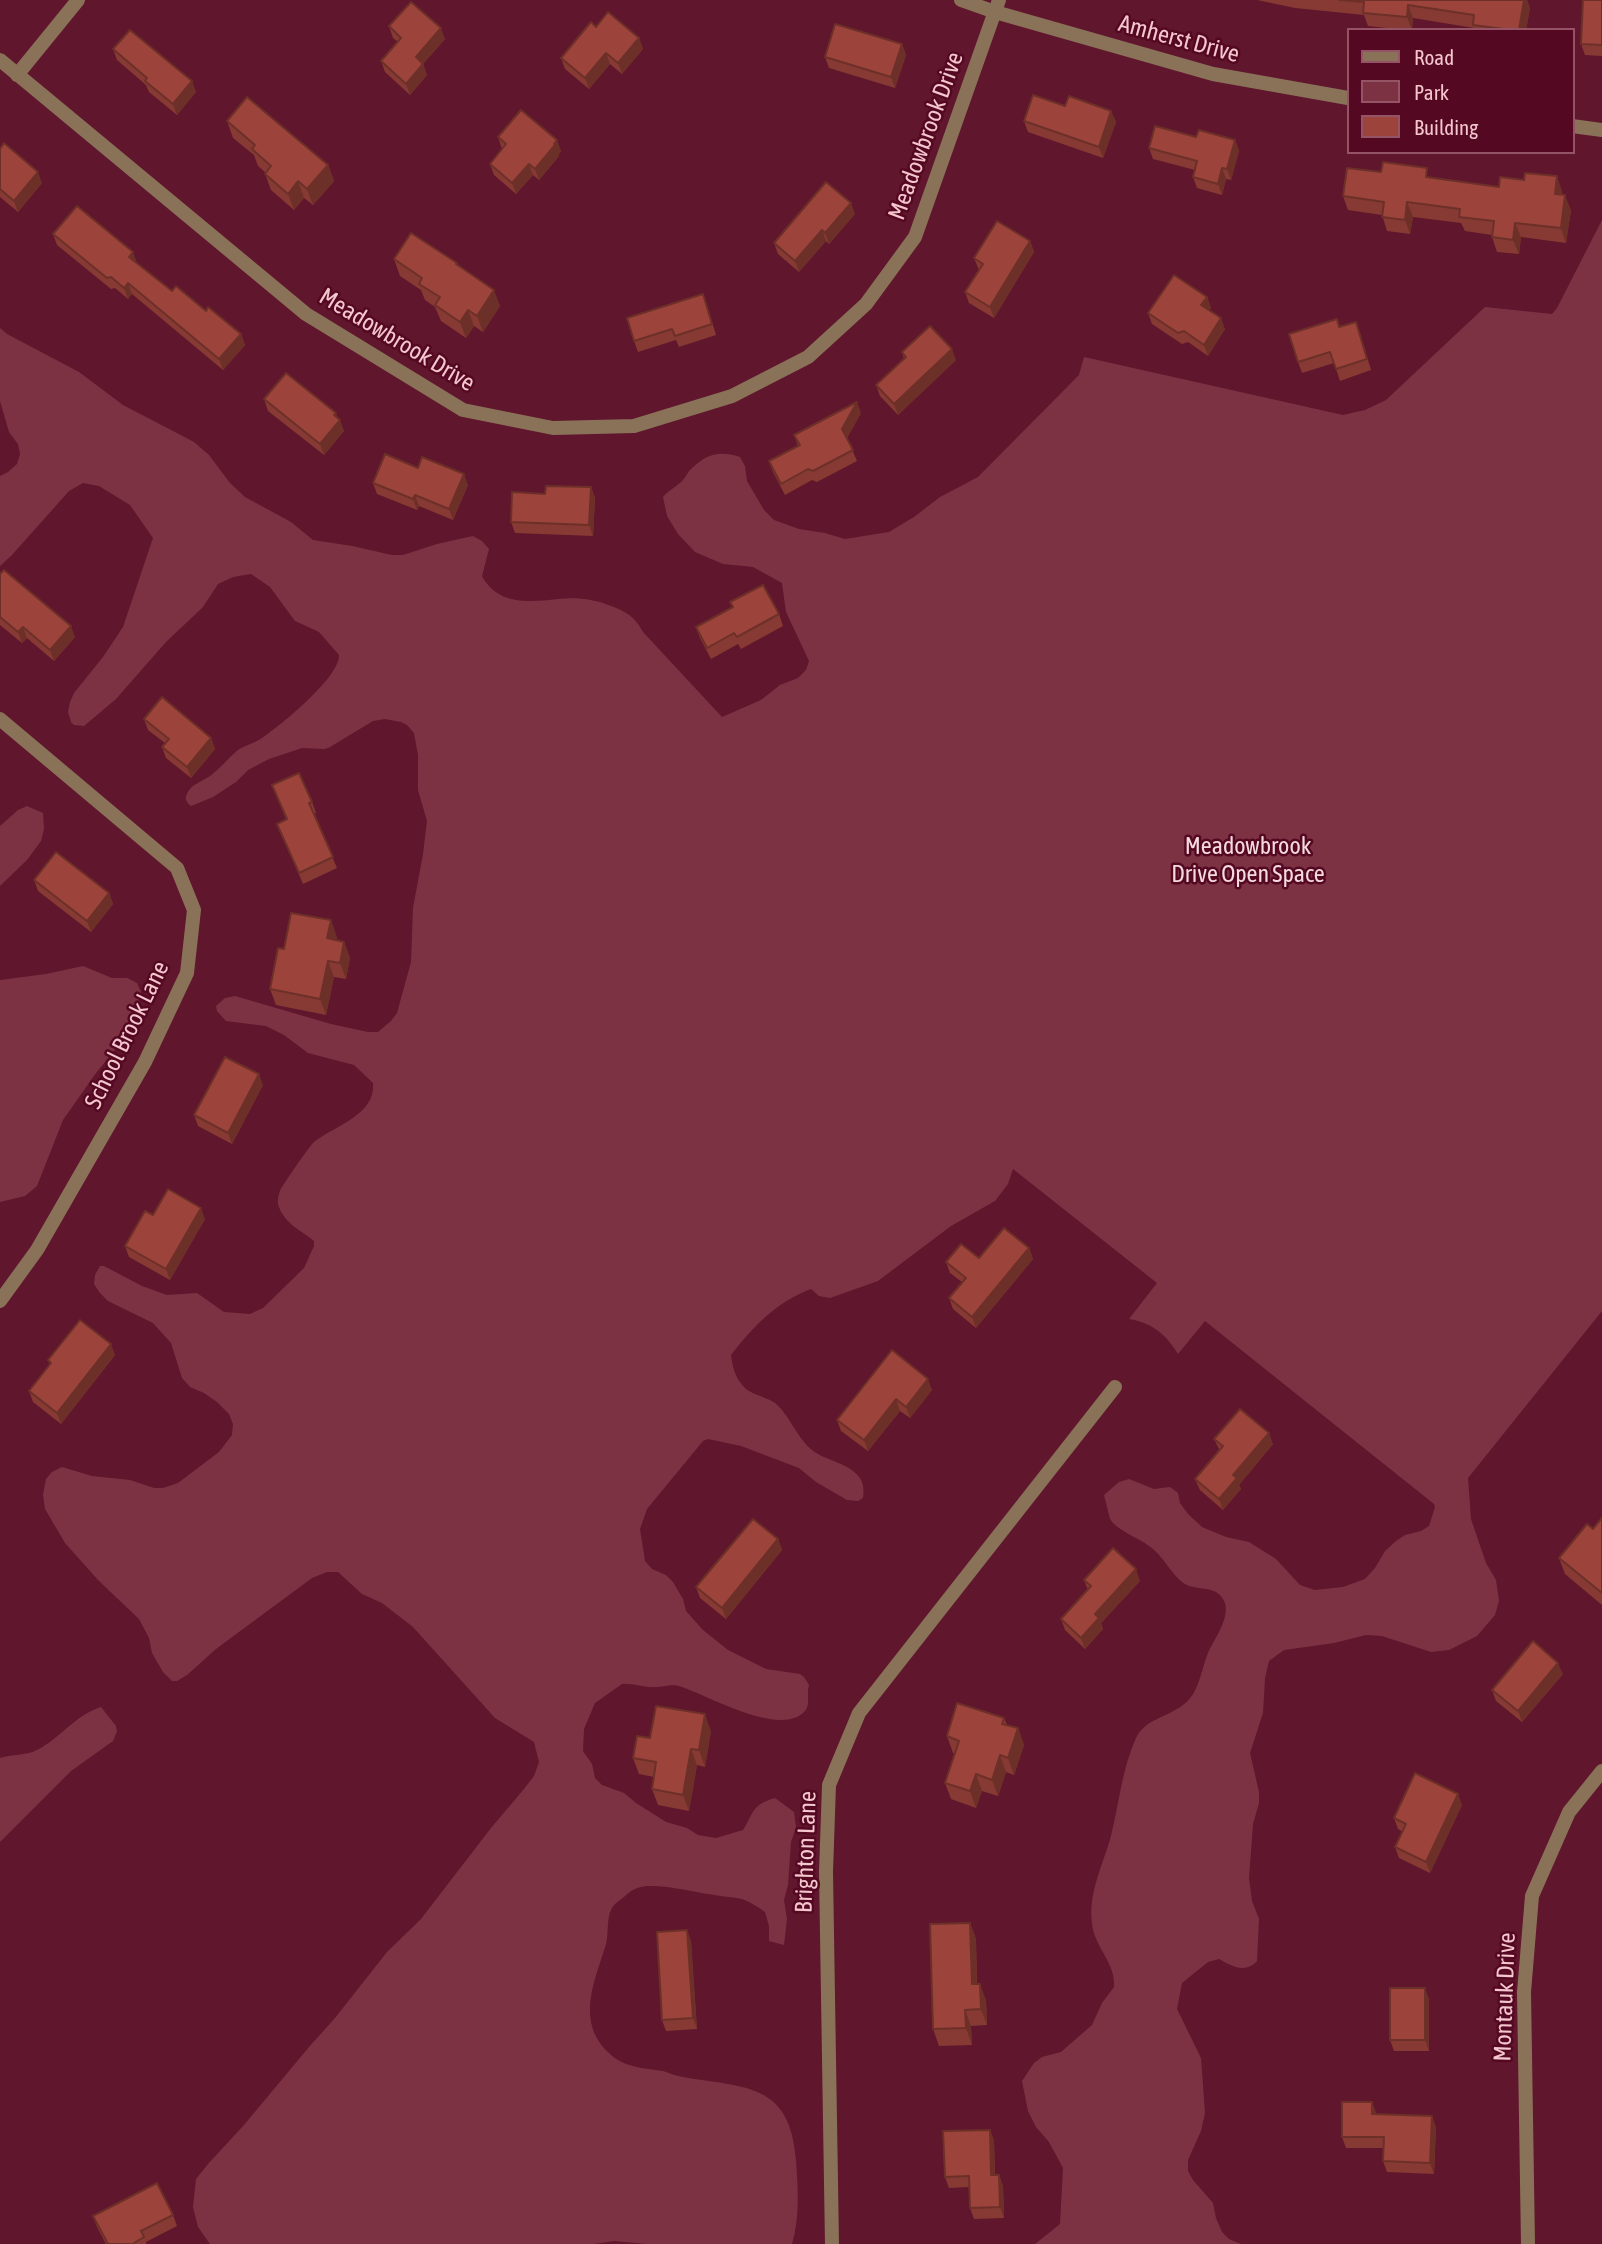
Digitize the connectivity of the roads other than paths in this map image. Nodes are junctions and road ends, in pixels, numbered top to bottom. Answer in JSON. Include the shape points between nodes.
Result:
{"nodes":[{"id":1,"x":78,"y":0,"type":"edge"},
{"id":2,"x":961,"y":0,"type":"edge"},
{"id":3,"x":997,"y":6,"type":"edge"},
{"id":4,"x":0,"y":61,"type":"edge"},
{"id":5,"x":17,"y":75,"type":"junction"},
{"id":6,"x":1346,"y":98,"type":"edge"},
{"id":7,"x":1574,"y":126,"type":"edge"},
{"id":8,"x":1602,"y":130,"type":"edge"},
{"id":9,"x":0,"y":719,"type":"edge"},
{"id":10,"x":0,"y":1301,"type":"edge"},
{"id":11,"x":1115,"y":1387,"type":"dead end"},
{"id":12,"x":1602,"y":1770,"type":"edge"},
{"id":13,"x":832,"y":2244,"type":"edge"},
{"id":14,"x":1528,"y":2244,"type":"edge"}],
"edges":[{"from":1,"to":5,"type":"street"},
{"from":2,"to":3,"type":"street","name":"Amherst Drive"},
{"from":3,"to":5,"type":"street","name":"Meadowbrook Drive","via":[[915,237],[866,304],[808,358],[732,396],[634,426],[553,428],[463,411],[306,314]]},
{"from":3,"to":6,"type":"street","name":"Amherst Drive","via":[[1213,74]]},
{"from":4,"to":5,"type":"street","name":"Meadowbrook Drive"},
{"from":7,"to":8,"type":"street"},
{"from":9,"to":10,"type":"street","name":"School Brook Lane","via":[[177,868],[194,910],[187,973],[145,1062],[37,1251]]},
{"from":11,"to":13,"type":"street","name":"Brighton Lane","via":[[859,1713],[829,1785],[826,1872]]},
{"from":12,"to":14,"type":"street","name":"Montauk Drive","via":[[1569,1812],[1532,1896],[1524,1993]]}]}
